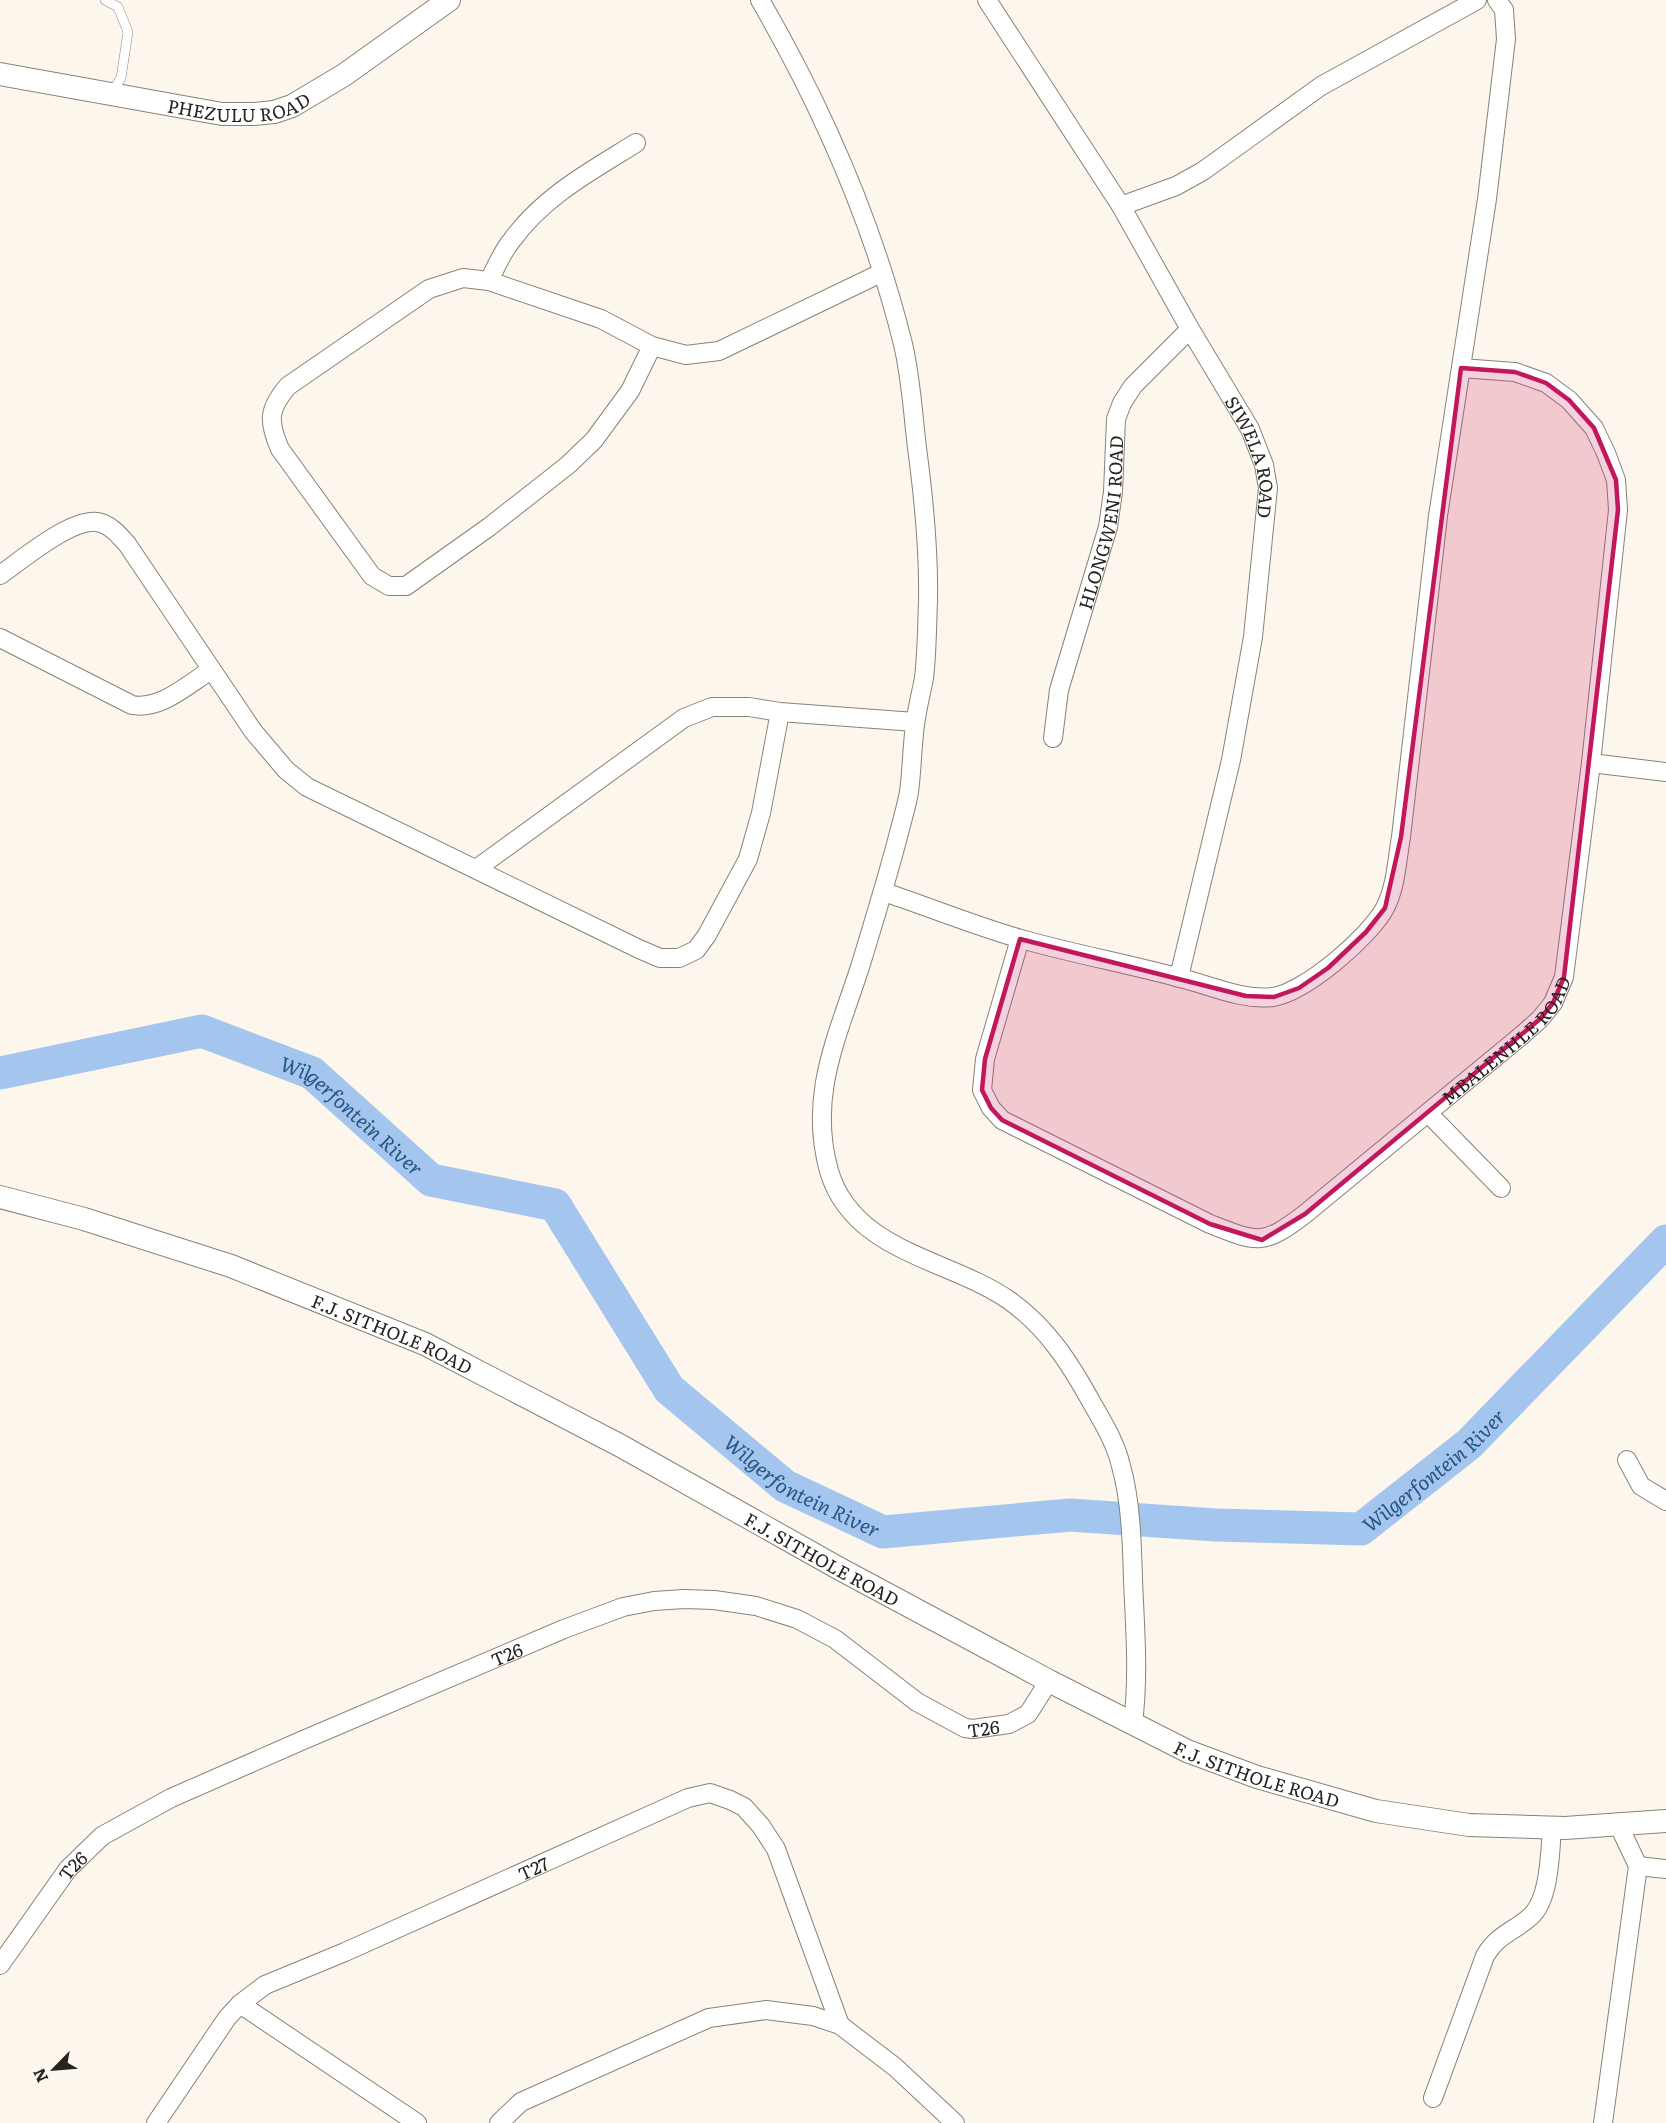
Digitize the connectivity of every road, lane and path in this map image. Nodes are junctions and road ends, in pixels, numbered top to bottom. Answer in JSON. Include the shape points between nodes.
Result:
{"nodes":[{"id":1,"x":105,"y":0,"type":"edge"},
{"id":2,"x":449,"y":0,"type":"edge"},
{"id":3,"x":760,"y":0,"type":"edge"},
{"id":4,"x":987,"y":0,"type":"edge"},
{"id":5,"x":1478,"y":0,"type":"edge"},
{"id":6,"x":1497,"y":0,"type":"edge"},
{"id":7,"x":0,"y":74,"type":"edge"},
{"id":8,"x":111,"y":93,"type":"junction"},
{"id":9,"x":636,"y":143,"type":"dead end"},
{"id":10,"x":1121,"y":206,"type":"junction"},
{"id":11,"x":881,"y":273,"type":"junction"},
{"id":12,"x":489,"y":281,"type":"junction"},
{"id":13,"x":1190,"y":330,"type":"junction"},
{"id":14,"x":652,"y":346,"type":"junction"},
{"id":15,"x":1461,"y":368,"type":"junction"},
{"id":16,"x":0,"y":575,"type":"edge"},
{"id":17,"x":0,"y":639,"type":"edge"},
{"id":18,"x":211,"y":670,"type":"junction"},
{"id":19,"x":780,"y":712,"type":"junction"},
{"id":20,"x":915,"y":722,"type":"junction"},
{"id":21,"x":1053,"y":738,"type":"dead end"},
{"id":22,"x":1591,"y":763,"type":"junction"},
{"id":23,"x":1666,"y":772,"type":"edge"},
{"id":24,"x":476,"y":869,"type":"junction"},
{"id":25,"x":884,"y":892,"type":"junction"},
{"id":26,"x":1020,"y":939,"type":"junction"},
{"id":27,"x":1179,"y":977,"type":"junction"},
{"id":28,"x":1428,"y":1113,"type":"junction"},
{"id":29,"x":1501,"y":1188,"type":"dead end"},
{"id":30,"x":0,"y":1197,"type":"edge"},
{"id":31,"x":1627,"y":1460,"type":"dead end"},
{"id":32,"x":1666,"y":1501,"type":"edge"},
{"id":33,"x":1049,"y":1682,"type":"junction"},
{"id":34,"x":1133,"y":1724,"type":"junction"},
{"id":35,"x":1666,"y":1821,"type":"edge"},
{"id":36,"x":1618,"y":1824,"type":"junction"},
{"id":37,"x":1552,"y":1828,"type":"junction"},
{"id":38,"x":1638,"y":1866,"type":"junction"},
{"id":39,"x":1666,"y":1869,"type":"edge"},
{"id":40,"x":0,"y":1965,"type":"edge"},
{"id":41,"x":240,"y":2004,"type":"junction"},
{"id":42,"x":840,"y":2025,"type":"junction"},
{"id":43,"x":1432,"y":2098,"type":"dead end"},
{"id":44,"x":156,"y":2123,"type":"edge"},
{"id":45,"x":417,"y":2123,"type":"edge"},
{"id":46,"x":499,"y":2123,"type":"edge"},
{"id":47,"x":955,"y":2123,"type":"edge"},
{"id":48,"x":1603,"y":2123,"type":"edge"}],
"edges":[{"from":1,"to":8,"type":"lane","via":[[118,7],[128,33],[121,78]]},
{"from":2,"to":8,"type":"street","name":"PHEZULU ROAD","via":[[344,75],[300,102],[274,112],[222,114]]},
{"from":3,"to":11,"type":"street","via":[[791,54],[833,143]]},
{"from":4,"to":10,"type":"street","name":"SIWELA ROAD"},
{"from":5,"to":10,"type":"street","via":[[1321,86],[1203,171],[1176,186]]},
{"from":6,"to":15,"type":"street","via":[[1504,10],[1506,39]]},
{"from":7,"to":8,"type":"street","name":"PHEZULU ROAD"},
{"from":9,"to":12,"type":"street","via":[[566,186],[533,214],[510,242]]},
{"from":10,"to":13,"type":"street","name":"SIWELA ROAD"},
{"from":11,"to":14,"type":"street","via":[[719,351],[686,355]]},
{"from":11,"to":20,"type":"street","via":[[904,348],[927,521],[924,675]]},
{"from":12,"to":14,"type":"street","via":[[601,319]]},
{"from":12,"to":14,"type":"street","via":[[463,278],[429,289],[288,386],[276,400],[272,430],[280,448],[372,576],[389,586],[406,586],[428,572],[568,465],[615,413]]},
{"from":13,"to":21,"type":"street","name":"HLONGWENI ROAD","via":[[1133,386],[1116,419],[1108,527],[1059,690]]},
{"from":13,"to":27,"type":"street","name":"SIWELA ROAD","via":[[1250,429],[1268,488],[1254,637],[1231,760]]},
{"from":15,"to":22,"type":"street","name":"MBALENHLE ROAD","via":[[1515,372],[1546,383],[1569,400],[1594,428],[1616,480],[1618,510]]},
{"from":15,"to":27,"type":"street","via":[[1438,516],[1401,837],[1385,908],[1329,968],[1299,988],[1274,997],[1246,996]]},
{"from":16,"to":18,"type":"street","via":[[71,526],[98,522],[106,525],[127,544]]},
{"from":17,"to":18,"type":"street","via":[[143,707],[157,704]]},
{"from":18,"to":24,"type":"street","via":[[272,755],[307,787]]},
{"from":19,"to":20,"type":"street"},
{"from":19,"to":24,"type":"street","via":[[712,707],[684,718]]},
{"from":19,"to":24,"type":"street","via":[[748,859],[707,935],[687,955],[660,958]]},
{"from":20,"to":25,"type":"street","via":[[909,794]]},
{"from":22,"to":23,"type":"street"},
{"from":22,"to":28,"type":"street","name":"MBALENHLE ROAD","via":[[1564,977],[1553,1003],[1521,1036]]},
{"from":25,"to":26,"type":"street"},
{"from":25,"to":34,"type":"street","via":[[826,1069],[820,1110],[831,1177],[864,1225],[895,1246],[1009,1301],[1062,1351],[1117,1450],[1132,1544],[1137,1694]]},
{"from":26,"to":27,"type":"street"},
{"from":26,"to":28,"type":"street","name":"MBALENHLE ROAD","via":[[985,1059],[982,1090],[991,1108],[1002,1120],[1210,1224],[1262,1240],[1282,1232]]},
{"from":28,"to":29,"type":"street"},
{"from":30,"to":33,"type":"street","name":"F.J. SITHOLE ROAD","via":[[231,1266],[425,1344],[621,1446]]},
{"from":31,"to":32,"type":"street","via":[[1641,1486]]},
{"from":33,"to":34,"type":"street","name":"F.J. SITHOLE ROAD"},
{"from":33,"to":40,"type":"street","name":"T26","via":[[1028,1714],[1009,1724],[964,1728],[917,1702],[835,1640],[797,1618],[756,1606],[714,1600],[654,1601],[623,1607],[171,1798],[102,1836],[68,1869]]},
{"from":34,"to":37,"type":"street","name":"F.J. SITHOLE ROAD","via":[[1257,1777],[1376,1811],[1468,1825]]},
{"from":35,"to":36,"type":"street","name":"F.J. SITHOLE ROAD"},
{"from":36,"to":37,"type":"street","name":"F.J. SITHOLE ROAD"},
{"from":36,"to":38,"type":"street"},
{"from":37,"to":43,"type":"street","via":[[1550,1865],[1539,1904],[1528,1919],[1491,1945]]},
{"from":38,"to":39,"type":"street"},
{"from":38,"to":48,"type":"street"},
{"from":41,"to":42,"type":"street","name":"T27","via":[[265,1985],[688,1798],[710,1793],[744,1808],[776,1849]]},
{"from":41,"to":44,"type":"street","name":"T27"},
{"from":41,"to":45,"type":"street"},
{"from":42,"to":46,"type":"street","via":[[813,2016],[766,2010],[709,2018],[521,2102]]},
{"from":42,"to":47,"type":"street","via":[[895,2067]]}]}
